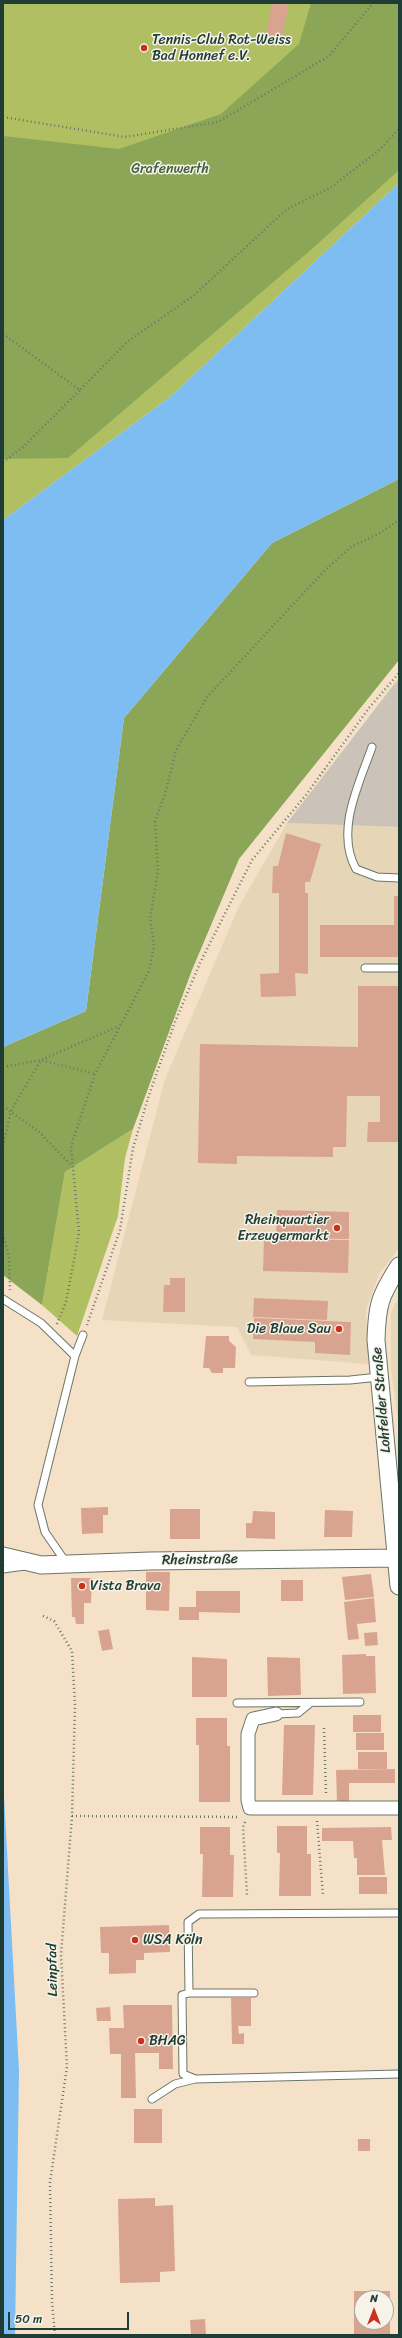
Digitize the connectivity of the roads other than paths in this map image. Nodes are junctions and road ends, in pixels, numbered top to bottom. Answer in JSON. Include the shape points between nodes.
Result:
{"nodes":[{"id":1,"x":372,"y":747,"type":"dead end"},
{"id":2,"x":399,"y":878,"type":"edge"},
{"id":3,"x":365,"y":968,"type":"dead end"},
{"id":4,"x":399,"y":968,"type":"edge"},
{"id":5,"x":399,"y":1266,"type":"edge"},
{"id":6,"x":3,"y":1299,"type":"edge"},
{"id":7,"x":83,"y":1335,"type":"road end"},
{"id":8,"x":75,"y":1356,"type":"junction"},
{"id":9,"x":378,"y":1377,"type":"junction"},
{"id":10,"x":249,"y":1382,"type":"dead end"},
{"id":11,"x":3,"y":1556,"type":"edge"},
{"id":12,"x":398,"y":1558,"type":"edge"},
{"id":13,"x":67,"y":1564,"type":"junction"},
{"id":14,"x":41,"y":1565,"type":"junction"},
{"id":15,"x":3,"y":1569,"type":"edge"},
{"id":16,"x":399,"y":1586,"type":"edge"},
{"id":17,"x":360,"y":1702,"type":"dead end"},
{"id":18,"x":237,"y":1703,"type":"dead end"},
{"id":19,"x":309,"y":1704,"type":"junction"},
{"id":20,"x":276,"y":1714,"type":"joint"},
{"id":21,"x":399,"y":1808,"type":"edge"},
{"id":22,"x":399,"y":1913,"type":"edge"},
{"id":23,"x":189,"y":1993,"type":"junction"},
{"id":24,"x":254,"y":1993,"type":"dead end"},
{"id":25,"x":399,"y":2074,"type":"edge"},
{"id":26,"x":195,"y":2079,"type":"junction"},
{"id":27,"x":152,"y":2099,"type":"dead end"}],
"edges":[{"from":1,"to":2,"type":"lane","via":[[348,817],[349,857],[356,869],[377,878]]},
{"from":3,"to":4,"type":"lane"},
{"from":5,"to":9,"type":"street","name":"Lohfelder Straße","via":[[382,1291],[378,1307]]},
{"from":6,"to":8,"type":"lane","via":[[54,1334]]},
{"from":7,"to":8,"type":"lane"},
{"from":8,"to":13,"type":"lane","via":[[38,1505],[45,1532]]},
{"from":9,"to":10,"type":"lane"},
{"from":9,"to":12,"type":"street","name":"Lohfelder Straße"},
{"from":11,"to":14,"type":"street","name":"Rheinstraße"},
{"from":12,"to":13,"type":"street","name":"Rheinstraße"},
{"from":12,"to":16,"type":"street","name":"Lohfelder Straße"},
{"from":13,"to":14,"type":"street","name":"Rheinstraße"},
{"from":14,"to":15,"type":"lane"},
{"from":17,"to":19,"type":"lane"},
{"from":18,"to":19,"type":"lane"},
{"from":19,"to":20,"type":"lane","via":[[298,1712]]},
{"from":20,"to":21,"type":"street","via":[[253,1719],[248,1734],[250,1808]]},
{"from":22,"to":23,"type":"lane","via":[[198,1914],[188,1922]]},
{"from":23,"to":24,"type":"lane"},
{"from":23,"to":26,"type":"lane","via":[[182,1995],[184,2074]]},
{"from":25,"to":26,"type":"lane"},
{"from":26,"to":27,"type":"lane","via":[[174,2084]]}]}
